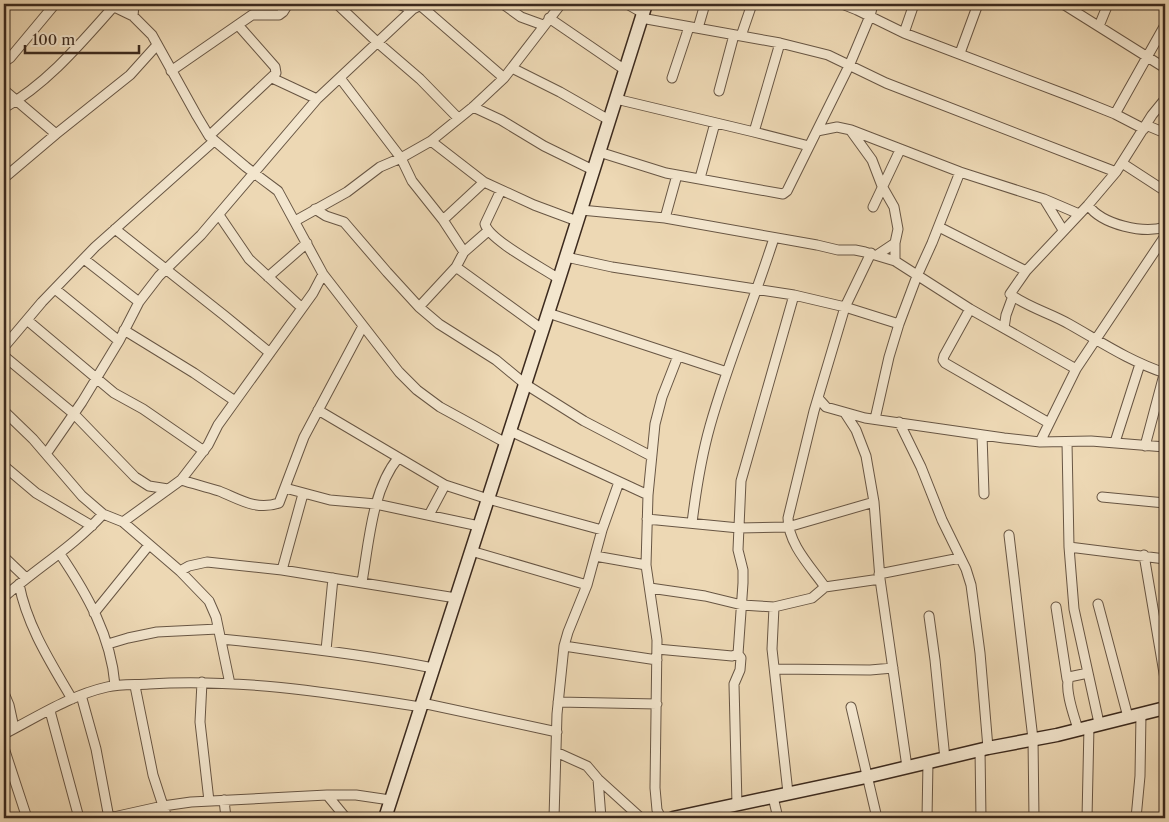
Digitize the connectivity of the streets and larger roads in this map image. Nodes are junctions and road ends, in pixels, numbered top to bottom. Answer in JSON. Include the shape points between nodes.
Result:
{"nodes":[{"id":1,"x":56,"y":4,"type":"edge"},
{"id":2,"x":134,"y":4,"type":"edge"},
{"id":3,"x":288,"y":4,"type":"edge"},
{"id":4,"x":337,"y":4,"type":"edge"},
{"id":5,"x":397,"y":4,"type":"edge"},
{"id":6,"x":503,"y":4,"type":"edge"},
{"id":7,"x":561,"y":4,"type":"edge"},
{"id":8,"x":627,"y":4,"type":"edge"},
{"id":9,"x":705,"y":4,"type":"edge"},
{"id":10,"x":752,"y":4,"type":"edge"},
{"id":11,"x":842,"y":4,"type":"edge"},
{"id":12,"x":873,"y":4,"type":"edge"},
{"id":13,"x":914,"y":4,"type":"edge"},
{"id":14,"x":978,"y":4,"type":"edge"},
{"id":15,"x":1063,"y":4,"type":"edge"},
{"id":16,"x":1108,"y":4,"type":"edge"},
{"id":17,"x":111,"y":5,"type":"edge"},
{"id":18,"x":414,"y":9,"type":"junction"},
{"id":19,"x":643,"y":12,"type":"edge"},
{"id":20,"x":133,"y":16,"type":"junction"},
{"id":21,"x":870,"y":16,"type":"junction"},
{"id":22,"x":546,"y":22,"type":"junction"},
{"id":23,"x":238,"y":25,"type":"junction"},
{"id":24,"x":1165,"y":25,"type":"edge"},
{"id":25,"x":1099,"y":26,"type":"junction"},
{"id":26,"x":693,"y":28,"type":"junction"},
{"id":27,"x":904,"y":33,"type":"junction"},
{"id":28,"x":737,"y":36,"type":"junction"},
{"id":29,"x":377,"y":42,"type":"junction"},
{"id":30,"x":780,"y":43,"type":"junction"},
{"id":31,"x":157,"y":45,"type":"junction"},
{"id":32,"x":960,"y":53,"type":"junction"},
{"id":33,"x":1148,"y":56,"type":"junction"},
{"id":34,"x":4,"y":62,"type":"edge"},
{"id":35,"x":849,"y":66,"type":"junction"},
{"id":36,"x":512,"y":68,"type":"junction"},
{"id":37,"x":1165,"y":68,"type":"edge"},
{"id":38,"x":625,"y":70,"type":"junction"},
{"id":39,"x":172,"y":71,"type":"junction"},
{"id":40,"x":272,"y":78,"type":"junction"},
{"id":41,"x":340,"y":78,"type":"junction"},
{"id":42,"x":504,"y":78,"type":"junction"},
{"id":43,"x":672,"y":78,"type":"dead end"},
{"id":44,"x":4,"y":90,"type":"edge"},
{"id":45,"x":719,"y":91,"type":"dead end"},
{"id":46,"x":318,"y":99,"type":"junction"},
{"id":47,"x":616,"y":99,"type":"junction"},
{"id":48,"x":1165,"y":99,"type":"edge"},
{"id":49,"x":18,"y":100,"type":"junction"},
{"id":50,"x":4,"y":108,"type":"edge"},
{"id":51,"x":473,"y":108,"type":"junction"},
{"id":52,"x":826,"y":113,"type":"junction"},
{"id":53,"x":1115,"y":114,"type":"junction"},
{"id":54,"x":458,"y":118,"type":"junction"},
{"id":55,"x":609,"y":120,"type":"junction"},
{"id":56,"x":715,"y":123,"type":"junction"},
{"id":57,"x":837,"y":127,"type":"junction"},
{"id":58,"x":1145,"y":127,"type":"junction"},
{"id":59,"x":851,"y":130,"type":"junction"},
{"id":60,"x":817,"y":131,"type":"junction"},
{"id":61,"x":754,"y":132,"type":"junction"},
{"id":62,"x":56,"y":134,"type":"junction"},
{"id":63,"x":1165,"y":134,"type":"edge"},
{"id":64,"x":212,"y":138,"type":"junction"},
{"id":65,"x":431,"y":141,"type":"junction"},
{"id":66,"x":809,"y":146,"type":"junction"},
{"id":67,"x":900,"y":150,"type":"junction"},
{"id":68,"x":599,"y":152,"type":"junction"},
{"id":69,"x":400,"y":158,"type":"junction"},
{"id":70,"x":1122,"y":163,"type":"junction"},
{"id":71,"x":593,"y":170,"type":"junction"},
{"id":72,"x":960,"y":172,"type":"junction"},
{"id":73,"x":1116,"y":172,"type":"junction"},
{"id":74,"x":255,"y":174,"type":"junction"},
{"id":75,"x":677,"y":175,"type":"junction"},
{"id":76,"x":4,"y":178,"type":"edge"},
{"id":77,"x":700,"y":178,"type":"junction"},
{"id":78,"x":484,"y":182,"type":"junction"},
{"id":79,"x":882,"y":186,"type":"junction"},
{"id":80,"x":501,"y":190,"type":"junction"},
{"id":81,"x":1165,"y":191,"type":"edge"},
{"id":82,"x":1044,"y":199,"type":"junction"},
{"id":83,"x":1088,"y":205,"type":"junction"},
{"id":84,"x":873,"y":207,"type":"dead end"},
{"id":85,"x":315,"y":209,"type":"junction"},
{"id":86,"x":1079,"y":214,"type":"junction"},
{"id":87,"x":218,"y":215,"type":"junction"},
{"id":88,"x":579,"y":215,"type":"junction"},
{"id":89,"x":665,"y":218,"type":"junction"},
{"id":90,"x":443,"y":220,"type":"junction"},
{"id":91,"x":295,"y":221,"type":"junction"},
{"id":92,"x":939,"y":227,"type":"junction"},
{"id":93,"x":1165,"y":227,"type":"edge"},
{"id":94,"x":115,"y":229,"type":"junction"},
{"id":95,"x":1063,"y":230,"type":"junction"},
{"id":96,"x":488,"y":231,"type":"junction"},
{"id":97,"x":1165,"y":236,"type":"edge"},
{"id":98,"x":774,"y":238,"type":"junction"},
{"id":99,"x":895,"y":243,"type":"junction"},
{"id":100,"x":307,"y":244,"type":"junction"},
{"id":101,"x":464,"y":252,"type":"junction"},
{"id":102,"x":874,"y":254,"type":"junction"},
{"id":103,"x":566,"y":257,"type":"junction"},
{"id":104,"x":84,"y":259,"type":"junction"},
{"id":105,"x":894,"y":261,"type":"junction"},
{"id":106,"x":456,"y":267,"type":"junction"},
{"id":107,"x":165,"y":269,"type":"junction"},
{"id":108,"x":1026,"y":272,"type":"junction"},
{"id":109,"x":323,"y":274,"type":"junction"},
{"id":110,"x":917,"y":276,"type":"junction"},
{"id":111,"x":268,"y":277,"type":"junction"},
{"id":112,"x":559,"y":280,"type":"junction"},
{"id":113,"x":55,"y":289,"type":"junction"},
{"id":114,"x":758,"y":290,"type":"junction"},
{"id":115,"x":794,"y":295,"type":"junction"},
{"id":116,"x":1013,"y":296,"type":"junction"},
{"id":117,"x":139,"y":302,"type":"junction"},
{"id":118,"x":419,"y":307,"type":"junction"},
{"id":119,"x":845,"y":307,"type":"junction"},
{"id":120,"x":302,"y":308,"type":"junction"},
{"id":121,"x":970,"y":309,"type":"junction"},
{"id":122,"x":548,"y":313,"type":"junction"},
{"id":123,"x":27,"y":320,"type":"junction"},
{"id":124,"x":899,"y":324,"type":"junction"},
{"id":125,"x":363,"y":326,"type":"junction"},
{"id":126,"x":1004,"y":328,"type":"junction"},
{"id":127,"x":124,"y":330,"type":"junction"},
{"id":128,"x":543,"y":330,"type":"junction"},
{"id":129,"x":119,"y":340,"type":"junction"},
{"id":130,"x":1096,"y":341,"type":"junction"},
{"id":131,"x":4,"y":347,"type":"edge"},
{"id":132,"x":270,"y":353,"type":"junction"},
{"id":133,"x":4,"y":356,"type":"edge"},
{"id":134,"x":678,"y":356,"type":"junction"},
{"id":135,"x":1140,"y":364,"type":"junction"},
{"id":136,"x":1076,"y":369,"type":"junction"},
{"id":137,"x":726,"y":372,"type":"junction"},
{"id":138,"x":1165,"y":373,"type":"edge"},
{"id":139,"x":96,"y":378,"type":"junction"},
{"id":140,"x":525,"y":384,"type":"junction"},
{"id":141,"x":1162,"y":393,"type":"edge"},
{"id":142,"x":818,"y":398,"type":"junction"},
{"id":143,"x":235,"y":401,"type":"junction"},
{"id":144,"x":826,"y":407,"type":"junction"},
{"id":145,"x":318,"y":410,"type":"junction"},
{"id":146,"x":814,"y":411,"type":"junction"},
{"id":147,"x":4,"y":412,"type":"edge"},
{"id":148,"x":845,"y":413,"type":"junction"},
{"id":149,"x":74,"y":414,"type":"junction"},
{"id":150,"x":875,"y":419,"type":"junction"},
{"id":151,"x":899,"y":422,"type":"junction"},
{"id":152,"x":1048,"y":423,"type":"junction"},
{"id":153,"x":982,"y":435,"type":"junction"},
{"id":154,"x":508,"y":437,"type":"junction"},
{"id":155,"x":1040,"y":442,"type":"junction"},
{"id":156,"x":1067,"y":442,"type":"junction"},
{"id":157,"x":1114,"y":442,"type":"junction"},
{"id":158,"x":1145,"y":446,"type":"junction"},
{"id":159,"x":1165,"y":447,"type":"edge"},
{"id":160,"x":204,"y":451,"type":"junction"},
{"id":161,"x":46,"y":454,"type":"junction"},
{"id":162,"x":651,"y":456,"type":"junction"},
{"id":163,"x":398,"y":458,"type":"junction"},
{"id":164,"x":4,"y":466,"type":"edge"},
{"id":165,"x":181,"y":480,"type":"junction"},
{"id":166,"x":619,"y":482,"type":"junction"},
{"id":167,"x":445,"y":485,"type":"junction"},
{"id":168,"x":285,"y":488,"type":"junction"},
{"id":169,"x":168,"y":490,"type":"junction"},
{"id":170,"x":303,"y":494,"type":"junction"},
{"id":171,"x":984,"y":494,"type":"dead end"},
{"id":172,"x":648,"y":495,"type":"junction"},
{"id":173,"x":1102,"y":497,"type":"dead end"},
{"id":174,"x":488,"y":499,"type":"junction"},
{"id":175,"x":874,"y":502,"type":"junction"},
{"id":176,"x":1165,"y":503,"type":"edge"},
{"id":177,"x":376,"y":504,"type":"junction"},
{"id":178,"x":103,"y":514,"type":"junction"},
{"id":179,"x":429,"y":516,"type":"junction"},
{"id":180,"x":647,"y":518,"type":"junction"},
{"id":181,"x":123,"y":522,"type":"junction"},
{"id":182,"x":692,"y":523,"type":"junction"},
{"id":183,"x":92,"y":526,"type":"junction"},
{"id":184,"x":479,"y":526,"type":"junction"},
{"id":185,"x":788,"y":527,"type":"junction"},
{"id":186,"x":739,"y":528,"type":"junction"},
{"id":187,"x":602,"y":530,"type":"junction"},
{"id":188,"x":1009,"y":534,"type":"dead end"},
{"id":189,"x":149,"y":546,"type":"junction"},
{"id":190,"x":1069,"y":547,"type":"junction"},
{"id":191,"x":471,"y":551,"type":"junction"},
{"id":192,"x":60,"y":554,"type":"junction"},
{"id":193,"x":1144,"y":555,"type":"junction"},
{"id":194,"x":595,"y":556,"type":"junction"},
{"id":195,"x":4,"y":557,"type":"edge"},
{"id":196,"x":960,"y":558,"type":"junction"},
{"id":197,"x":1165,"y":559,"type":"edge"},
{"id":198,"x":646,"y":565,"type":"junction"},
{"id":199,"x":282,"y":570,"type":"junction"},
{"id":200,"x":180,"y":571,"type":"junction"},
{"id":201,"x":880,"y":577,"type":"junction"},
{"id":202,"x":333,"y":578,"type":"junction"},
{"id":203,"x":22,"y":581,"type":"junction"},
{"id":204,"x":362,"y":582,"type":"junction"},
{"id":205,"x":587,"y":585,"type":"junction"},
{"id":206,"x":825,"y":587,"type":"junction"},
{"id":207,"x":650,"y":588,"type":"junction"},
{"id":208,"x":4,"y":597,"type":"edge"},
{"id":209,"x":456,"y":598,"type":"junction"},
{"id":210,"x":1098,"y":604,"type":"dead end"},
{"id":211,"x":742,"y":605,"type":"junction"},
{"id":212,"x":774,"y":607,"type":"junction"},
{"id":213,"x":1056,"y":607,"type":"dead end"},
{"id":214,"x":94,"y":613,"type":"junction"},
{"id":215,"x":928,"y":616,"type":"dead end"},
{"id":216,"x":218,"y":628,"type":"junction"},
{"id":217,"x":221,"y":639,"type":"junction"},
{"id":218,"x":108,"y":644,"type":"junction"},
{"id":219,"x":564,"y":646,"type":"junction"},
{"id":220,"x":657,"y":649,"type":"junction"},
{"id":221,"x":326,"y":650,"type":"junction"},
{"id":222,"x":738,"y":654,"type":"junction"},
{"id":223,"x":658,"y":660,"type":"junction"},
{"id":224,"x":433,"y":668,"type":"junction"},
{"id":225,"x":893,"y":668,"type":"junction"},
{"id":226,"x":775,"y":669,"type":"junction"},
{"id":227,"x":1088,"y":673,"type":"junction"},
{"id":228,"x":1068,"y":679,"type":"junction"},
{"id":229,"x":1165,"y":679,"type":"edge"},
{"id":230,"x":202,"y":682,"type":"junction"},
{"id":231,"x":230,"y":684,"type":"junction"},
{"id":232,"x":115,"y":685,"type":"junction"},
{"id":233,"x":135,"y":686,"type":"junction"},
{"id":234,"x":4,"y":693,"type":"edge"},
{"id":235,"x":81,"y":695,"type":"junction"},
{"id":236,"x":72,"y":699,"type":"junction"},
{"id":237,"x":558,"y":702,"type":"junction"},
{"id":238,"x":657,"y":704,"type":"junction"},
{"id":239,"x":421,"y":705,"type":"junction"},
{"id":240,"x":851,"y":707,"type":"dead end"},
{"id":241,"x":1165,"y":708,"type":"edge"},
{"id":242,"x":50,"y":710,"type":"junction"},
{"id":243,"x":1135,"y":715,"type":"junction"},
{"id":244,"x":1089,"y":726,"type":"junction"},
{"id":245,"x":14,"y":728,"type":"junction"},
{"id":246,"x":557,"y":732,"type":"junction"},
{"id":247,"x":4,"y":734,"type":"edge"},
{"id":248,"x":1033,"y":739,"type":"junction"},
{"id":249,"x":4,"y":748,"type":"edge"},
{"id":250,"x":984,"y":749,"type":"junction"},
{"id":251,"x":556,"y":752,"type":"junction"},
{"id":252,"x":945,"y":759,"type":"junction"},
{"id":253,"x":928,"y":762,"type":"junction"},
{"id":254,"x":907,"y":767,"type":"junction"},
{"id":255,"x":866,"y":777,"type":"junction"},
{"id":256,"x":598,"y":779,"type":"junction"},
{"id":257,"x":788,"y":794,"type":"junction"},
{"id":258,"x":327,"y":795,"type":"junction"},
{"id":259,"x":772,"y":797,"type":"junction"},
{"id":260,"x":224,"y":800,"type":"junction"},
{"id":261,"x":390,"y":800,"type":"junction"},
{"id":262,"x":209,"y":801,"type":"junction"},
{"id":263,"x":737,"y":805,"type":"junction"},
{"id":264,"x":163,"y":806,"type":"junction"},
{"id":265,"x":720,"y":814,"type":"edge"},
{"id":266,"x":27,"y":818,"type":"edge"},
{"id":267,"x":79,"y":818,"type":"edge"},
{"id":268,"x":109,"y":818,"type":"edge"},
{"id":269,"x":167,"y":818,"type":"edge"},
{"id":270,"x":226,"y":818,"type":"edge"},
{"id":271,"x":346,"y":818,"type":"edge"},
{"id":272,"x":385,"y":818,"type":"edge"},
{"id":273,"x":554,"y":818,"type":"edge"},
{"id":274,"x":601,"y":818,"type":"edge"},
{"id":275,"x":641,"y":818,"type":"edge"},
{"id":276,"x":661,"y":818,"type":"edge"},
{"id":277,"x":673,"y":818,"type":"edge"},
{"id":278,"x":778,"y":818,"type":"edge"},
{"id":279,"x":877,"y":818,"type":"edge"},
{"id":280,"x":927,"y":818,"type":"edge"},
{"id":281,"x":982,"y":818,"type":"edge"},
{"id":282,"x":1034,"y":818,"type":"edge"},
{"id":283,"x":1087,"y":818,"type":"edge"},
{"id":284,"x":1136,"y":818,"type":"edge"}],
"edges":[{"from":1,"to":34,"type":"street"},
{"from":2,"to":20,"type":"street"},
{"from":3,"to":23,"type":"street","via":[[279,15],[252,15]]},
{"from":4,"to":29,"type":"street"},
{"from":5,"to":18,"type":"street"},
{"from":6,"to":22,"type":"street","via":[[521,17]]},
{"from":7,"to":22,"type":"street"},
{"from":8,"to":19,"type":"street"},
{"from":9,"to":26,"type":"street"},
{"from":10,"to":28,"type":"street"},
{"from":11,"to":21,"type":"street"},
{"from":12,"to":21,"type":"street"},
{"from":13,"to":27,"type":"street"},
{"from":14,"to":32,"type":"street"},
{"from":15,"to":25,"type":"street"},
{"from":16,"to":25,"type":"street"},
{"from":17,"to":20,"type":"street"},
{"from":17,"to":49,"type":"street","via":[[67,58]]},
{"from":18,"to":29,"type":"street"},
{"from":18,"to":42,"type":"street","via":[[421,6]]},
{"from":19,"to":26,"type":"street"},
{"from":19,"to":38,"type":"street"},
{"from":20,"to":31,"type":"street","via":[[152,35]]},
{"from":21,"to":27,"type":"street"},
{"from":21,"to":35,"type":"street"},
{"from":22,"to":36,"type":"street"},
{"from":22,"to":38,"type":"street"},
{"from":23,"to":39,"type":"street"},
{"from":23,"to":40,"type":"street","via":[[277,70]]},
{"from":24,"to":33,"type":"street"},
{"from":25,"to":33,"type":"street"},
{"from":26,"to":28,"type":"street"},
{"from":26,"to":43,"type":"street"},
{"from":27,"to":32,"type":"street"},
{"from":28,"to":30,"type":"street"},
{"from":28,"to":45,"type":"street"},
{"from":29,"to":41,"type":"street"},
{"from":29,"to":54,"type":"street"},
{"from":30,"to":35,"type":"street","via":[[828,55]]},
{"from":30,"to":61,"type":"street"},
{"from":31,"to":39,"type":"street"},
{"from":31,"to":62,"type":"street","via":[[130,75]]},
{"from":32,"to":53,"type":"street"},
{"from":33,"to":37,"type":"street"},
{"from":33,"to":53,"type":"street"},
{"from":35,"to":52,"type":"street"},
{"from":35,"to":73,"type":"street"},
{"from":36,"to":42,"type":"street"},
{"from":36,"to":55,"type":"street"},
{"from":38,"to":47,"type":"street"},
{"from":39,"to":64,"type":"street"},
{"from":40,"to":46,"type":"street"},
{"from":40,"to":64,"type":"street"},
{"from":41,"to":46,"type":"street"},
{"from":41,"to":69,"type":"street"},
{"from":42,"to":51,"type":"street"},
{"from":44,"to":49,"type":"street"},
{"from":46,"to":74,"type":"street"},
{"from":47,"to":55,"type":"street"},
{"from":47,"to":56,"type":"street"},
{"from":48,"to":58,"type":"street"},
{"from":49,"to":50,"type":"street"},
{"from":49,"to":62,"type":"street"},
{"from":51,"to":54,"type":"street"},
{"from":51,"to":71,"type":"street"},
{"from":52,"to":57,"type":"street"},
{"from":52,"to":60,"type":"street"},
{"from":53,"to":58,"type":"street"},
{"from":54,"to":65,"type":"street"},
{"from":55,"to":68,"type":"street"},
{"from":56,"to":61,"type":"street"},
{"from":56,"to":77,"type":"street"},
{"from":57,"to":59,"type":"street"},
{"from":57,"to":60,"type":"street"},
{"from":58,"to":63,"type":"street"},
{"from":58,"to":70,"type":"street"},
{"from":59,"to":67,"type":"street"},
{"from":59,"to":79,"type":"street","via":[[872,160]]},
{"from":60,"to":66,"type":"street"},
{"from":61,"to":66,"type":"street"},
{"from":62,"to":76,"type":"street"},
{"from":64,"to":74,"type":"street"},
{"from":64,"to":94,"type":"street"},
{"from":65,"to":69,"type":"street"},
{"from":65,"to":78,"type":"street"},
{"from":66,"to":77,"type":"street","via":[[783,194]]},
{"from":67,"to":72,"type":"street"},
{"from":67,"to":79,"type":"street"},
{"from":68,"to":71,"type":"street"},
{"from":68,"to":75,"type":"street"},
{"from":69,"to":85,"type":"street","via":[[375,170],[346,192]]},
{"from":69,"to":90,"type":"street","via":[[412,181]]},
{"from":70,"to":73,"type":"street"},
{"from":70,"to":81,"type":"street"},
{"from":71,"to":88,"type":"street"},
{"from":72,"to":82,"type":"street"},
{"from":72,"to":92,"type":"street"},
{"from":73,"to":83,"type":"street"},
{"from":74,"to":87,"type":"street"},
{"from":74,"to":91,"type":"street","via":[[278,191]]},
{"from":75,"to":77,"type":"street"},
{"from":75,"to":89,"type":"street"},
{"from":78,"to":80,"type":"street"},
{"from":78,"to":90,"type":"street"},
{"from":79,"to":84,"type":"street"},
{"from":79,"to":99,"type":"street","via":[[898,221]]},
{"from":80,"to":88,"type":"street","via":[[528,202]]},
{"from":80,"to":96,"type":"street","via":[[485,224]]},
{"from":82,"to":86,"type":"street"},
{"from":82,"to":95,"type":"street"},
{"from":83,"to":86,"type":"street"},
{"from":83,"to":93,"type":"street","via":[[1098,215],[1116,223],[1151,230]]},
{"from":85,"to":91,"type":"street"},
{"from":85,"to":118,"type":"street","via":[[344,222]]},
{"from":86,"to":95,"type":"street"},
{"from":87,"to":107,"type":"street"},
{"from":87,"to":111,"type":"street","via":[[249,259]]},
{"from":88,"to":89,"type":"street"},
{"from":88,"to":103,"type":"street"},
{"from":89,"to":98,"type":"street"},
{"from":90,"to":101,"type":"street"},
{"from":91,"to":100,"type":"street"},
{"from":92,"to":108,"type":"street"},
{"from":92,"to":110,"type":"street"},
{"from":94,"to":104,"type":"street"},
{"from":94,"to":107,"type":"street"},
{"from":95,"to":108,"type":"street"},
{"from":96,"to":101,"type":"street"},
{"from":96,"to":112,"type":"street"},
{"from":97,"to":130,"type":"street"},
{"from":98,"to":102,"type":"street"},
{"from":98,"to":114,"type":"street"},
{"from":99,"to":102,"type":"street"},
{"from":99,"to":105,"type":"street"},
{"from":100,"to":109,"type":"street"},
{"from":100,"to":111,"type":"street"},
{"from":101,"to":106,"type":"street"},
{"from":102,"to":105,"type":"street"},
{"from":102,"to":119,"type":"street"},
{"from":103,"to":112,"type":"street"},
{"from":103,"to":114,"type":"street"},
{"from":104,"to":113,"type":"street"},
{"from":104,"to":117,"type":"street"},
{"from":105,"to":110,"type":"street"},
{"from":106,"to":118,"type":"street"},
{"from":106,"to":128,"type":"street"},
{"from":107,"to":117,"type":"street"},
{"from":107,"to":132,"type":"street"},
{"from":108,"to":116,"type":"street","via":[[1011,290]]},
{"from":109,"to":120,"type":"street"},
{"from":109,"to":125,"type":"street"},
{"from":110,"to":121,"type":"street"},
{"from":110,"to":124,"type":"street"},
{"from":111,"to":120,"type":"street"},
{"from":112,"to":122,"type":"street"},
{"from":113,"to":123,"type":"street"},
{"from":113,"to":129,"type":"street"},
{"from":114,"to":115,"type":"street"},
{"from":114,"to":137,"type":"street"},
{"from":115,"to":119,"type":"street"},
{"from":115,"to":186,"type":"street","via":[[742,473]]},
{"from":116,"to":126,"type":"street"},
{"from":116,"to":130,"type":"street"},
{"from":117,"to":127,"type":"street"},
{"from":118,"to":140,"type":"street","via":[[438,324],[496,360]]},
{"from":119,"to":124,"type":"street"},
{"from":119,"to":142,"type":"street"},
{"from":120,"to":132,"type":"street"},
{"from":121,"to":126,"type":"street"},
{"from":121,"to":152,"type":"street","via":[[943,360]]},
{"from":122,"to":128,"type":"street"},
{"from":122,"to":134,"type":"street"},
{"from":123,"to":131,"type":"street"},
{"from":123,"to":139,"type":"street"},
{"from":124,"to":150,"type":"street"},
{"from":125,"to":145,"type":"street"},
{"from":125,"to":154,"type":"street","via":[[399,372],[426,397]]},
{"from":126,"to":136,"type":"street"},
{"from":127,"to":129,"type":"street"},
{"from":127,"to":143,"type":"street"},
{"from":128,"to":140,"type":"street"},
{"from":129,"to":139,"type":"street"},
{"from":130,"to":135,"type":"street"},
{"from":130,"to":136,"type":"street"},
{"from":132,"to":143,"type":"street"},
{"from":133,"to":149,"type":"street"},
{"from":134,"to":137,"type":"street"},
{"from":134,"to":162,"type":"street","via":[[662,397]]},
{"from":135,"to":138,"type":"street"},
{"from":135,"to":157,"type":"street"},
{"from":136,"to":152,"type":"street"},
{"from":137,"to":182,"type":"street","via":[[703,453]]},
{"from":138,"to":141,"type":"street"},
{"from":139,"to":149,"type":"street"},
{"from":139,"to":160,"type":"street"},
{"from":140,"to":154,"type":"street"},
{"from":140,"to":162,"type":"street","via":[[584,422]]},
{"from":141,"to":158,"type":"street"},
{"from":142,"to":144,"type":"street"},
{"from":142,"to":146,"type":"street"},
{"from":143,"to":160,"type":"street"},
{"from":144,"to":146,"type":"street"},
{"from":144,"to":148,"type":"street"},
{"from":145,"to":163,"type":"street"},
{"from":145,"to":168,"type":"street","via":[[294,459]]},
{"from":146,"to":185,"type":"street"},
{"from":147,"to":161,"type":"street"},
{"from":148,"to":150,"type":"street"},
{"from":148,"to":175,"type":"street","via":[[862,443]]},
{"from":149,"to":161,"type":"street"},
{"from":149,"to":169,"type":"street","via":[[135,477],[149,486]]},
{"from":150,"to":151,"type":"street"},
{"from":151,"to":153,"type":"street"},
{"from":151,"to":196,"type":"street"},
{"from":152,"to":155,"type":"street"},
{"from":153,"to":155,"type":"street"},
{"from":153,"to":171,"type":"street"},
{"from":154,"to":166,"type":"street"},
{"from":154,"to":174,"type":"street"},
{"from":155,"to":156,"type":"street"},
{"from":156,"to":157,"type":"street"},
{"from":156,"to":190,"type":"street"},
{"from":157,"to":158,"type":"street"},
{"from":158,"to":159,"type":"street"},
{"from":160,"to":165,"type":"street"},
{"from":161,"to":178,"type":"street","via":[[82,496]]},
{"from":162,"to":172,"type":"street"},
{"from":163,"to":167,"type":"street"},
{"from":163,"to":177,"type":"street"},
{"from":164,"to":183,"type":"street","via":[[36,493]]},
{"from":165,"to":168,"type":"street","via":[[253,505],[279,503]]},
{"from":165,"to":169,"type":"street"},
{"from":166,"to":172,"type":"street"},
{"from":166,"to":187,"type":"street"},
{"from":167,"to":174,"type":"street"},
{"from":167,"to":179,"type":"street"},
{"from":168,"to":170,"type":"street"},
{"from":169,"to":181,"type":"street"},
{"from":170,"to":177,"type":"street"},
{"from":170,"to":199,"type":"street"},
{"from":172,"to":180,"type":"street"},
{"from":173,"to":176,"type":"street"},
{"from":174,"to":184,"type":"street"},
{"from":174,"to":187,"type":"street"},
{"from":175,"to":185,"type":"street"},
{"from":175,"to":201,"type":"street"},
{"from":177,"to":179,"type":"street"},
{"from":177,"to":204,"type":"street"},
{"from":178,"to":181,"type":"street"},
{"from":178,"to":183,"type":"street"},
{"from":179,"to":184,"type":"street"},
{"from":180,"to":182,"type":"street"},
{"from":180,"to":198,"type":"street"},
{"from":181,"to":189,"type":"street"},
{"from":182,"to":186,"type":"street"},
{"from":183,"to":192,"type":"street"},
{"from":184,"to":191,"type":"street"},
{"from":185,"to":186,"type":"street"},
{"from":185,"to":206,"type":"street","via":[[798,550]]},
{"from":186,"to":211,"type":"street"},
{"from":187,"to":194,"type":"street"},
{"from":188,"to":248,"type":"street"},
{"from":189,"to":200,"type":"street"},
{"from":189,"to":214,"type":"street"},
{"from":190,"to":193,"type":"street"},
{"from":190,"to":227,"type":"street","via":[[1074,609]]},
{"from":191,"to":205,"type":"street"},
{"from":191,"to":209,"type":"street"},
{"from":192,"to":203,"type":"street"},
{"from":192,"to":214,"type":"street"},
{"from":193,"to":197,"type":"street"},
{"from":193,"to":229,"type":"street"},
{"from":194,"to":198,"type":"street"},
{"from":194,"to":205,"type":"street"},
{"from":195,"to":203,"type":"street"},
{"from":196,"to":201,"type":"street"},
{"from":196,"to":250,"type":"street","via":[[974,600]]},
{"from":198,"to":207,"type":"street"},
{"from":199,"to":200,"type":"street","via":[[207,562]]},
{"from":199,"to":202,"type":"street"},
{"from":200,"to":216,"type":"street","via":[[209,601]]},
{"from":201,"to":206,"type":"street"},
{"from":201,"to":225,"type":"street"},
{"from":202,"to":204,"type":"street"},
{"from":202,"to":221,"type":"street"},
{"from":203,"to":208,"type":"street"},
{"from":203,"to":236,"type":"street","via":[[23,602],[34,630]]},
{"from":204,"to":209,"type":"street"},
{"from":205,"to":219,"type":"street"},
{"from":206,"to":212,"type":"street","via":[[812,598]]},
{"from":207,"to":211,"type":"street"},
{"from":207,"to":220,"type":"street"},
{"from":209,"to":224,"type":"street"},
{"from":210,"to":243,"type":"street"},
{"from":211,"to":212,"type":"street"},
{"from":211,"to":222,"type":"street"},
{"from":212,"to":226,"type":"street","via":[[772,649]]},
{"from":213,"to":228,"type":"street"},
{"from":214,"to":218,"type":"street"},
{"from":215,"to":252,"type":"street"},
{"from":216,"to":217,"type":"street"},
{"from":216,"to":218,"type":"street","via":[[157,632]]},
{"from":217,"to":221,"type":"street"},
{"from":217,"to":231,"type":"street"},
{"from":218,"to":232,"type":"street"},
{"from":219,"to":223,"type":"street"},
{"from":219,"to":237,"type":"street"},
{"from":220,"to":222,"type":"street"},
{"from":220,"to":223,"type":"street"},
{"from":221,"to":224,"type":"street"},
{"from":222,"to":263,"type":"street","via":[[740,670],[734,684]]},
{"from":223,"to":238,"type":"street"},
{"from":224,"to":239,"type":"street"},
{"from":225,"to":226,"type":"street"},
{"from":225,"to":254,"type":"street"},
{"from":226,"to":257,"type":"street"},
{"from":227,"to":228,"type":"street"},
{"from":227,"to":244,"type":"street"},
{"from":228,"to":244,"type":"street","via":[[1068,688]]},
{"from":230,"to":231,"type":"street"},
{"from":230,"to":233,"type":"street"},
{"from":230,"to":262,"type":"street","via":[[200,722]]},
{"from":231,"to":239,"type":"street"},
{"from":232,"to":233,"type":"street"},
{"from":232,"to":235,"type":"street"},
{"from":233,"to":264,"type":"street"},
{"from":234,"to":245,"type":"street"},
{"from":235,"to":236,"type":"street"},
{"from":235,"to":268,"type":"street","via":[[96,749]]},
{"from":236,"to":242,"type":"street"},
{"from":237,"to":238,"type":"street"},
{"from":237,"to":246,"type":"street"},
{"from":238,"to":276,"type":"street","via":[[655,788]]},
{"from":239,"to":246,"type":"street"},
{"from":239,"to":261,"type":"street"},
{"from":240,"to":255,"type":"street"},
{"from":241,"to":243,"type":"street"},
{"from":242,"to":245,"type":"street"},
{"from":242,"to":267,"type":"street"},
{"from":243,"to":244,"type":"street"},
{"from":243,"to":284,"type":"street","via":[[1140,776]]},
{"from":244,"to":248,"type":"street"},
{"from":244,"to":283,"type":"street"},
{"from":245,"to":247,"type":"street"},
{"from":246,"to":251,"type":"street"},
{"from":248,"to":250,"type":"street"},
{"from":248,"to":282,"type":"street"},
{"from":249,"to":266,"type":"street"},
{"from":250,"to":252,"type":"street"},
{"from":250,"to":281,"type":"street"},
{"from":251,"to":256,"type":"street","via":[[587,766]]},
{"from":251,"to":273,"type":"street"},
{"from":252,"to":253,"type":"street"},
{"from":253,"to":254,"type":"street"},
{"from":253,"to":280,"type":"street"},
{"from":254,"to":255,"type":"street"},
{"from":255,"to":257,"type":"street"},
{"from":255,"to":279,"type":"street"},
{"from":256,"to":274,"type":"street"},
{"from":256,"to":275,"type":"street"},
{"from":257,"to":259,"type":"street"},
{"from":258,"to":260,"type":"street"},
{"from":258,"to":261,"type":"street"},
{"from":258,"to":271,"type":"street"},
{"from":259,"to":263,"type":"street"},
{"from":259,"to":278,"type":"street"},
{"from":260,"to":262,"type":"street"},
{"from":260,"to":270,"type":"street"},
{"from":261,"to":272,"type":"street"},
{"from":262,"to":264,"type":"street"},
{"from":263,"to":265,"type":"street"},
{"from":264,"to":268,"type":"street"},
{"from":264,"to":269,"type":"street"},
{"from":265,"to":277,"type":"street"}]}
